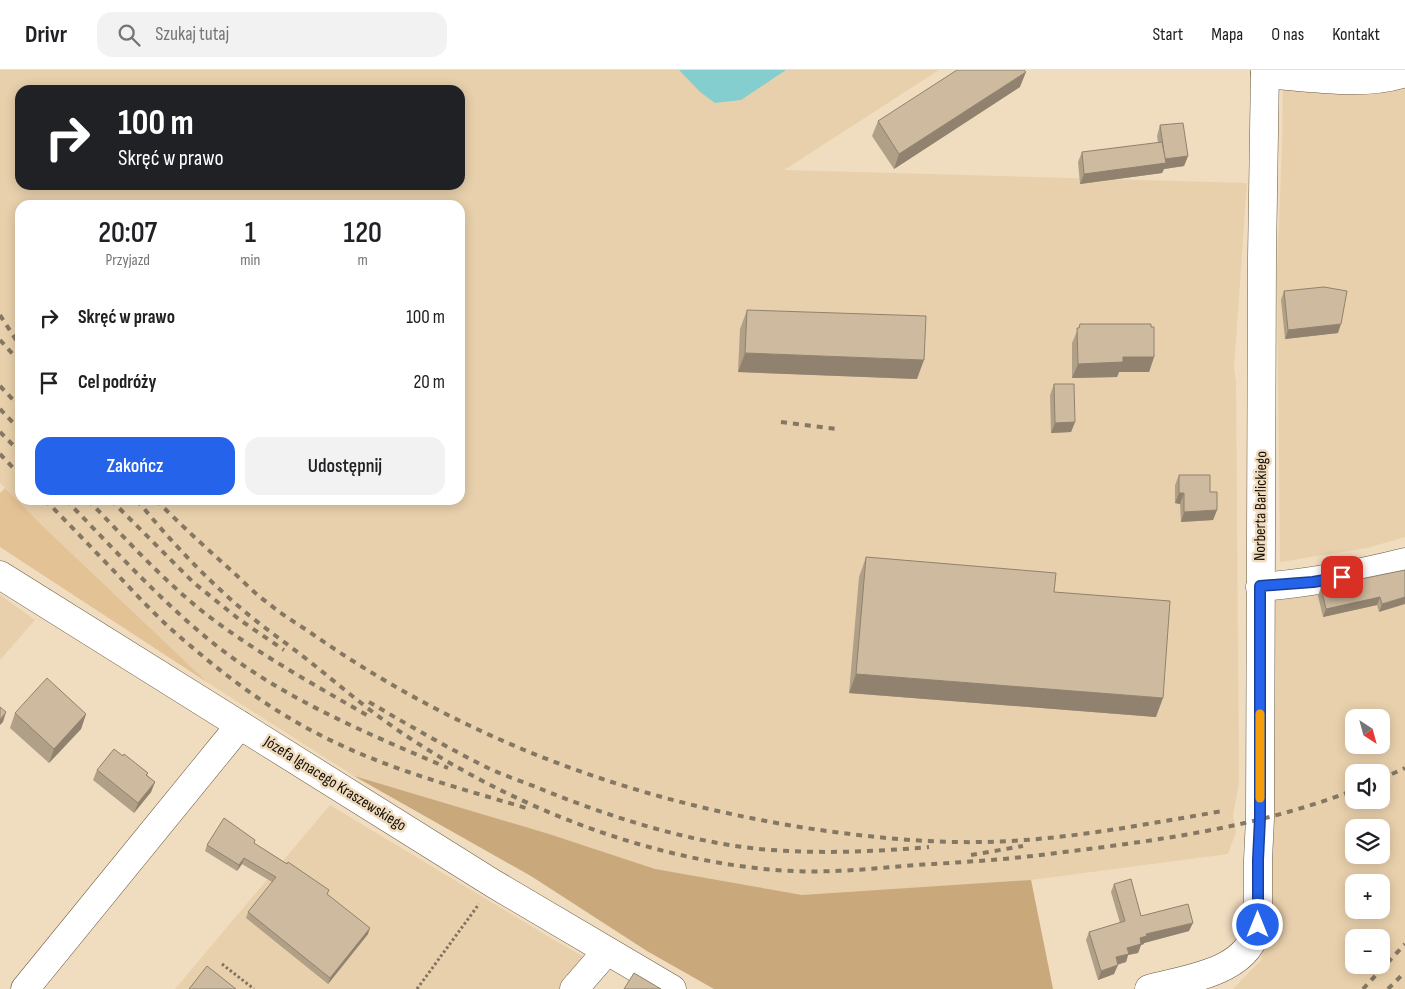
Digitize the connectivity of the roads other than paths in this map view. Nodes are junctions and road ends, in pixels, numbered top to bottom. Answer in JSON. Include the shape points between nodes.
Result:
{"nodes":[{"id":1,"x":1265,"y":72,"type":"edge"},
{"id":2,"x":1405,"y":73,"type":"edge"},
{"id":3,"x":1405,"y":562,"type":"edge"},
{"id":4,"x":0,"y":574,"type":"edge"},
{"id":5,"x":1260,"y":586,"type":"junction"},
{"id":6,"x":240,"y":724,"type":"junction"},
{"id":7,"x":607,"y":951,"type":"junction"},
{"id":8,"x":25,"y":989,"type":"edge"},
{"id":9,"x":574,"y":989,"type":"edge"},
{"id":10,"x":672,"y":989,"type":"edge"},
{"id":11,"x":1149,"y":989,"type":"edge"}],
"edges":[{"from":1,"to":2,"type":"street","via":[[1360,80]]},
{"from":1,"to":5,"type":"street","name":"Norberta Barlickiego"},
{"from":3,"to":5,"type":"street","via":[[1313,582]]},
{"from":4,"to":6,"type":"street","name":"Józefa Ignacego Kraszewskiego"},
{"from":5,"to":11,"type":"street","name":"Norberta Barlickiego","via":[[1260,818],[1256,935],[1247,951],[1227,966]]},
{"from":6,"to":7,"type":"street","name":"Józefa Ignacego Kraszewskiego"},
{"from":6,"to":8,"type":"street"},
{"from":7,"to":9,"type":"street"},
{"from":7,"to":10,"type":"street","name":"Józefa Ignacego Kraszewskiego"}]}
